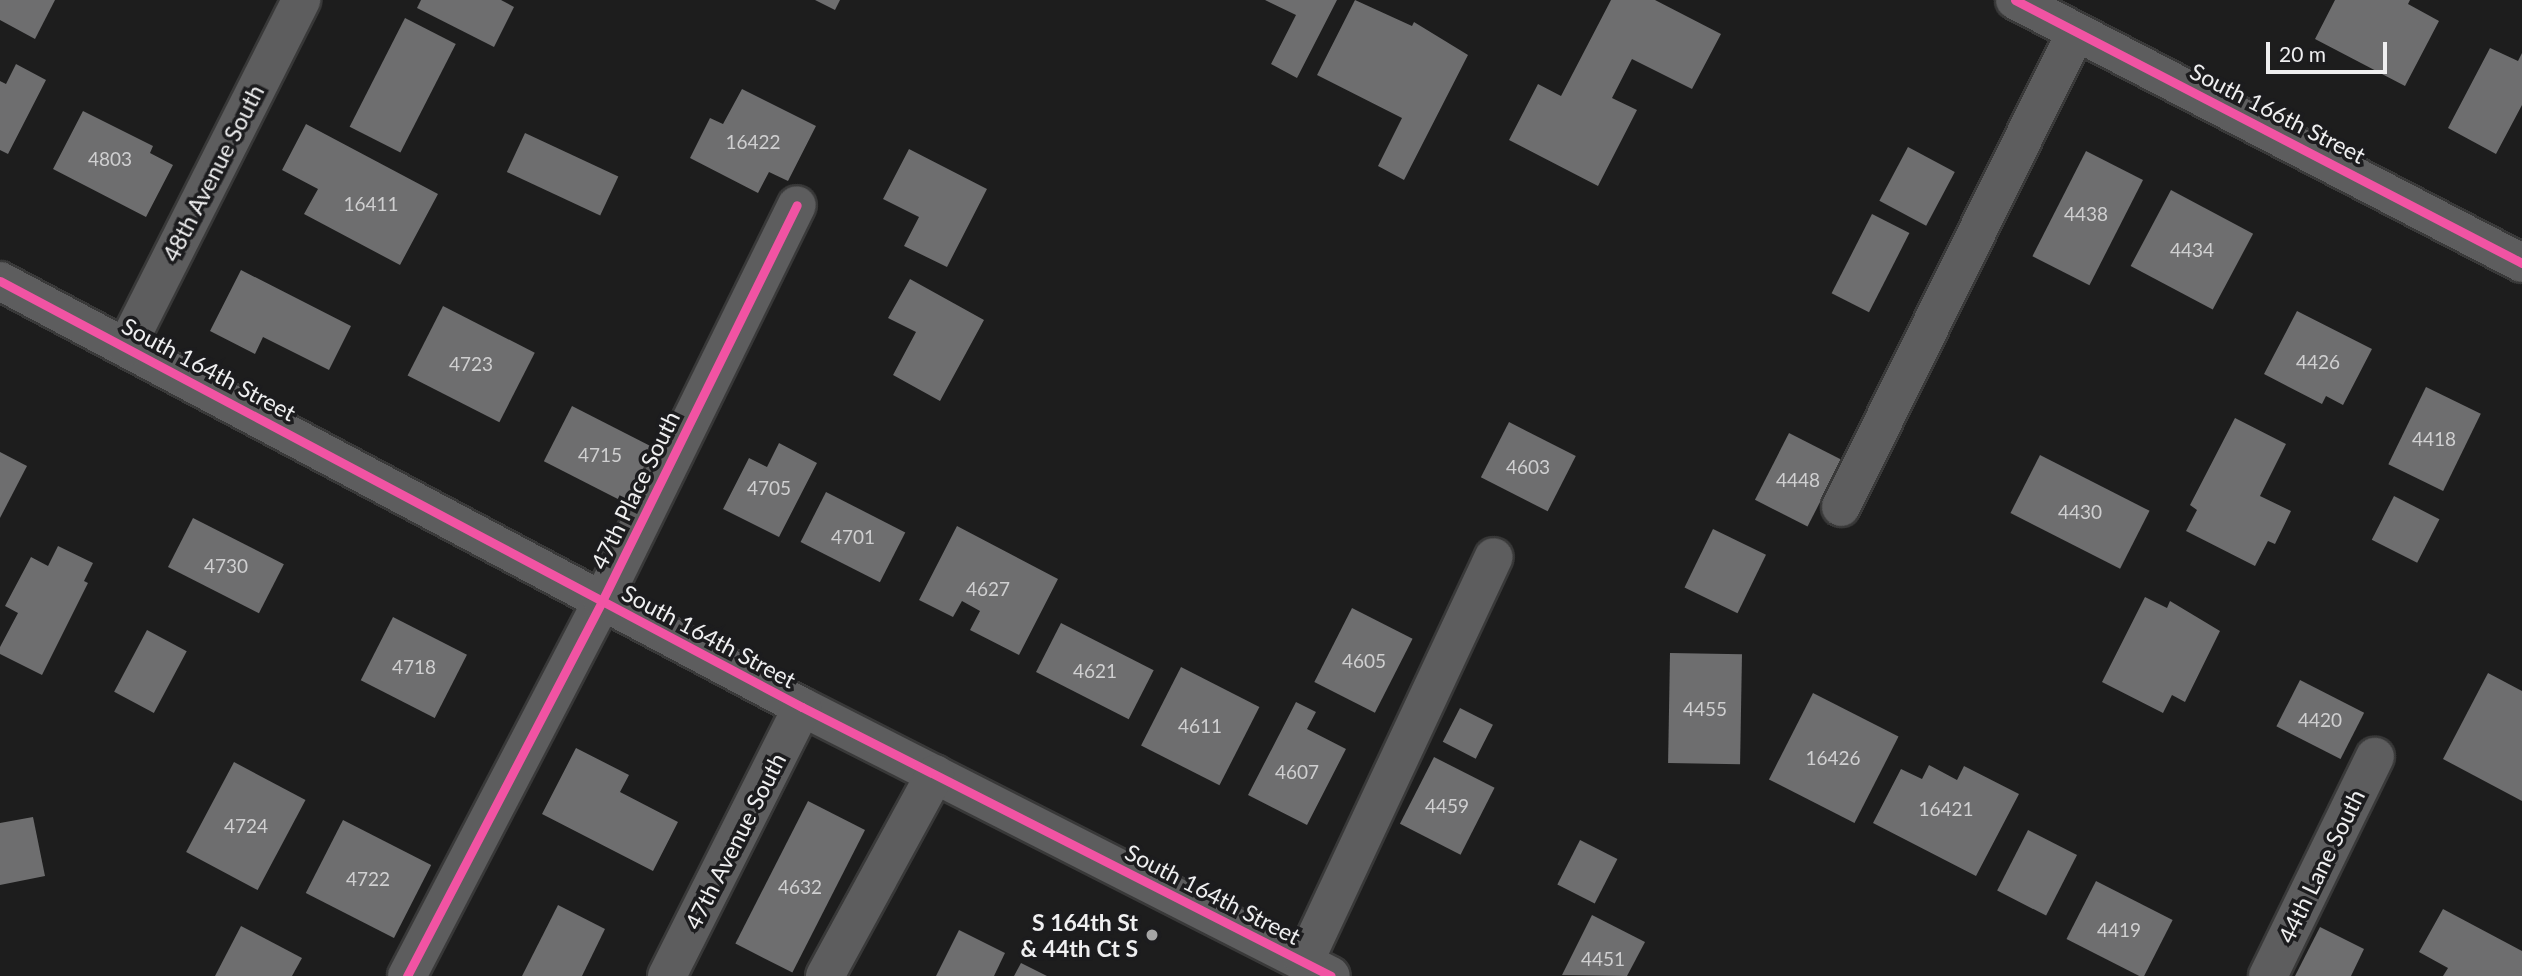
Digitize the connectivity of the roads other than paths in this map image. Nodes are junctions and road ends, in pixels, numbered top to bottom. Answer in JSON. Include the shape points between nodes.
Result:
{"nodes":[{"id":1,"x":301,"y":0,"type":"edge"},
{"id":2,"x":2015,"y":0,"type":"edge"},
{"id":3,"x":2076,"y":32,"type":"junction"},
{"id":4,"x":797,"y":205,"type":"dead end"},
{"id":5,"x":2522,"y":263,"type":"edge"},
{"id":6,"x":0,"y":281,"type":"edge"},
{"id":7,"x":126,"y":347,"type":"junction"},
{"id":8,"x":1841,"y":507,"type":"dead end"},
{"id":9,"x":1494,"y":557,"type":"dead end"},
{"id":10,"x":602,"y":601,"type":"junction"},
{"id":11,"x":802,"y":707,"type":"junction"},
{"id":12,"x":2375,"y":757,"type":"dead end"},
{"id":13,"x":935,"y":775,"type":"junction"},
{"id":14,"x":1317,"y":969,"type":"edge"},
{"id":15,"x":407,"y":976,"type":"edge"},
{"id":16,"x":667,"y":976,"type":"edge"},
{"id":17,"x":825,"y":976,"type":"edge"},
{"id":18,"x":2268,"y":976,"type":"edge"}],
"edges":[{"from":1,"to":7,"type":"street","name":"48th Avenue South"},
{"from":2,"to":3,"type":"street","name":"South 166th Street"},
{"from":3,"to":5,"type":"street","name":"South 166th Street"},
{"from":3,"to":8,"type":"street"},
{"from":4,"to":10,"type":"street","name":"47th Place South"},
{"from":6,"to":7,"type":"street","name":"South 164th Street"},
{"from":7,"to":10,"type":"street","name":"South 164th Street"},
{"from":9,"to":14,"type":"street"},
{"from":10,"to":11,"type":"street","name":"South 164th Street"},
{"from":10,"to":15,"type":"street","name":"47th Place South"},
{"from":11,"to":13,"type":"street","name":"South 164th Street"},
{"from":11,"to":16,"type":"street","name":"47th Avenue South"},
{"from":12,"to":18,"type":"street","name":"44th Lane South"},
{"from":13,"to":14,"type":"street","name":"South 164th Street"},
{"from":13,"to":17,"type":"street"}]}
